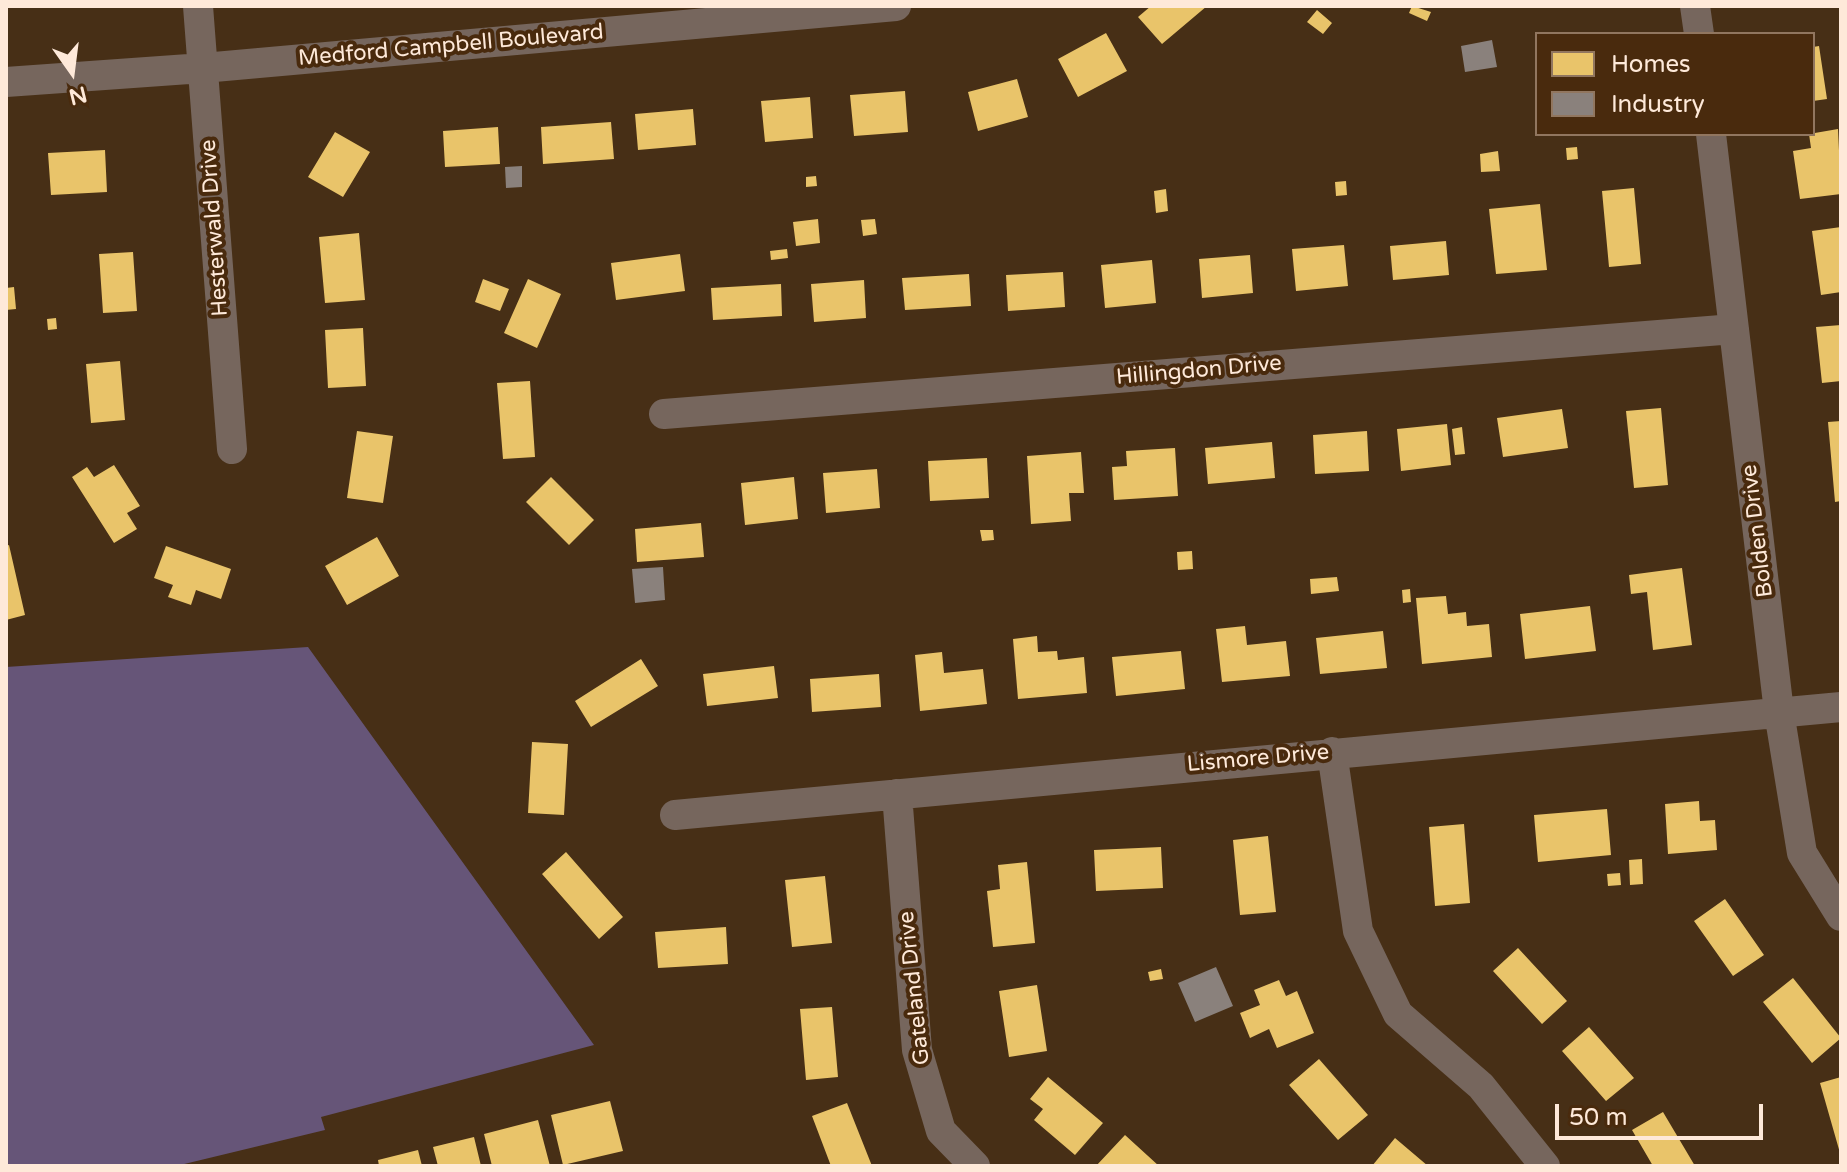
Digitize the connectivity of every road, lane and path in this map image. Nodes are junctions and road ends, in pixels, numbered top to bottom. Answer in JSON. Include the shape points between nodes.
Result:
{"nodes":[{"id":1,"x":198,"y":6,"type":"edge"},
{"id":2,"x":896,"y":6,"type":"edge"},
{"id":3,"x":1695,"y":6,"type":"edge"},
{"id":4,"x":1699,"y":32,"type":"edge"},
{"id":5,"x":203,"y":68,"type":"junction"},
{"id":6,"x":6,"y":82,"type":"edge"},
{"id":7,"x":1711,"y":136,"type":"edge"},
{"id":8,"x":1734,"y":329,"type":"junction"},
{"id":9,"x":664,"y":414,"type":"dead end"},
{"id":10,"x":232,"y":449,"type":"dead end"},
{"id":11,"x":1841,"y":707,"type":"edge"},
{"id":12,"x":1779,"y":712,"type":"junction"},
{"id":13,"x":1332,"y":752,"type":"junction"},
{"id":14,"x":897,"y":794,"type":"junction"},
{"id":15,"x":675,"y":815,"type":"dead end"},
{"id":16,"x":1841,"y":916,"type":"edge"},
{"id":17,"x":975,"y":1166,"type":"edge"},
{"id":18,"x":1545,"y":1166,"type":"edge"}],
"edges":[{"from":1,"to":5,"type":"street","name":"Hesterwald Drive"},
{"from":2,"to":5,"type":"street","name":"Medford Campbell Boulevard"},
{"from":3,"to":4,"type":"street"},
{"from":5,"to":6,"type":"street","name":"Medford Campbell Boulevard"},
{"from":5,"to":10,"type":"street","name":"Hesterwald Drive"},
{"from":7,"to":8,"type":"street","name":"Bolden Drive"},
{"from":8,"to":9,"type":"street","name":"Hillingdon Drive"},
{"from":8,"to":12,"type":"street","name":"Bolden Drive"},
{"from":11,"to":12,"type":"street","name":"Lismore Drive"},
{"from":12,"to":13,"type":"street","name":"Lismore Drive"},
{"from":12,"to":16,"type":"street","name":"Bolden Drive","via":[[1802,853]]},
{"from":13,"to":14,"type":"street","name":"Lismore Drive"},
{"from":13,"to":18,"type":"street","via":[[1358,931],[1398,1014],[1481,1086]]},
{"from":14,"to":15,"type":"street","name":"Lismore Drive"},
{"from":14,"to":17,"type":"street","name":"Gateland Drive","via":[[917,1050],[941,1131]]}]}
